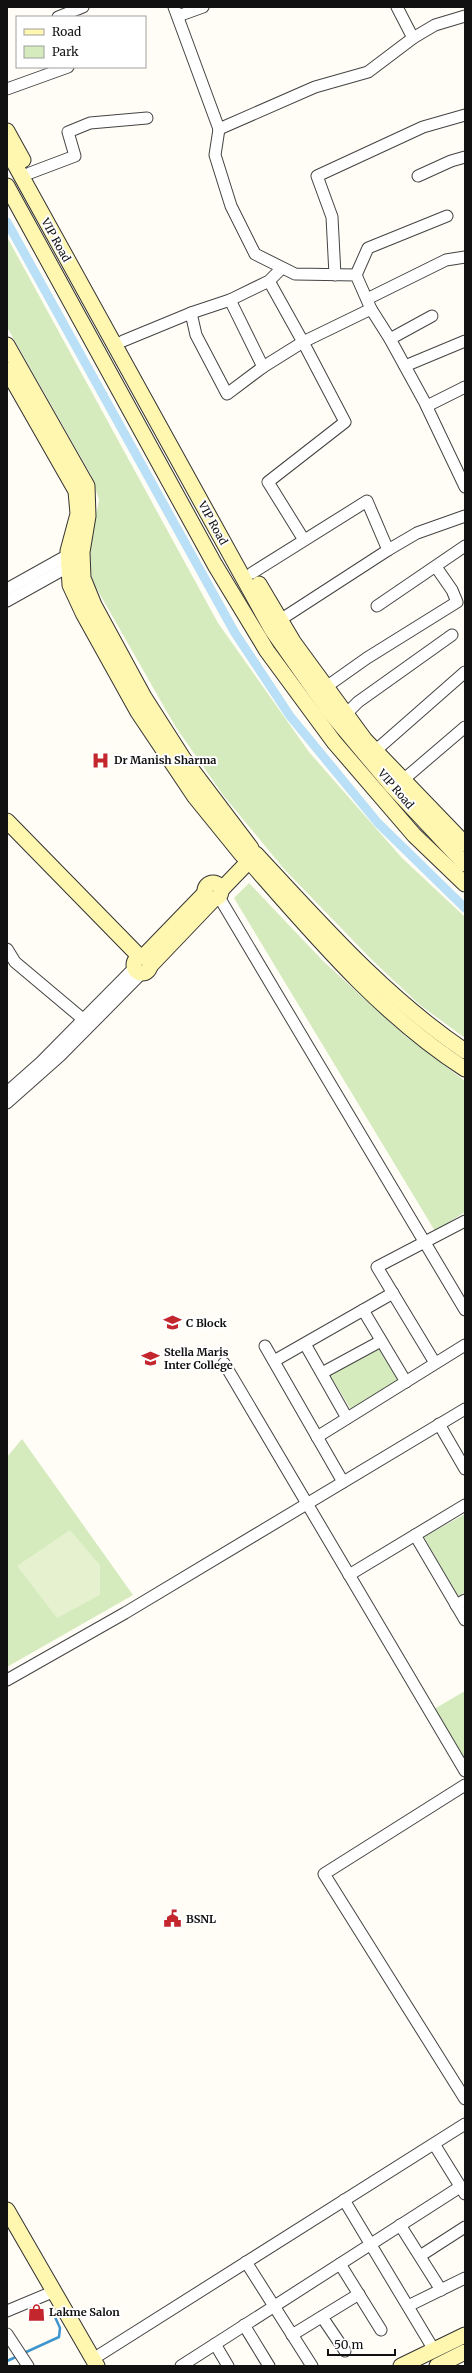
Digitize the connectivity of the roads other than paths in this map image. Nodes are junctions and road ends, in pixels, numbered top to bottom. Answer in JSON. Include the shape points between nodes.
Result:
{"nodes":[{"id":1,"x":83,"y":7,"type":"edge"},
{"id":2,"x":203,"y":7,"type":"edge"},
{"id":3,"x":397,"y":7,"type":"edge"},
{"id":4,"x":176,"y":12,"type":"edge"},
{"id":5,"x":60,"y":16,"type":"edge"},
{"id":6,"x":465,"y":16,"type":"edge"},
{"id":7,"x":413,"y":38,"type":"junction"},
{"id":8,"x":65,"y":68,"type":"edge"},
{"id":9,"x":7,"y":89,"type":"edge"},
{"id":10,"x":465,"y":115,"type":"edge"},
{"id":11,"x":147,"y":118,"type":"dead end"},
{"id":12,"x":219,"y":129,"type":"junction"},
{"id":13,"x":7,"y":131,"type":"edge"},
{"id":14,"x":7,"y":150,"type":"edge"},
{"id":15,"x":465,"y":158,"type":"edge"},
{"id":16,"x":30,"y":173,"type":"junction"},
{"id":17,"x":418,"y":176,"type":"dead end"},
{"id":18,"x":7,"y":186,"type":"edge"},
{"id":19,"x":48,"y":215,"type":"junction"},
{"id":20,"x":447,"y":216,"type":"dead end"},
{"id":21,"x":465,"y":258,"type":"edge"},
{"id":22,"x":282,"y":268,"type":"junction"},
{"id":23,"x":335,"y":274,"type":"junction"},
{"id":24,"x":356,"y":275,"type":"junction"},
{"id":25,"x":269,"y":281,"type":"junction"},
{"id":26,"x":230,"y":300,"type":"junction"},
{"id":27,"x":369,"y":304,"type":"junction"},
{"id":28,"x":192,"y":313,"type":"junction"},
{"id":29,"x":432,"y":316,"type":"dead end"},
{"id":30,"x":390,"y":339,"type":"junction"},
{"id":31,"x":123,"y":341,"type":"junction"},
{"id":32,"x":465,"y":341,"type":"edge"},
{"id":33,"x":303,"y":342,"type":"junction"},
{"id":34,"x":7,"y":345,"type":"edge"},
{"id":35,"x":405,"y":366,"type":"junction"},
{"id":36,"x":263,"y":367,"type":"junction"},
{"id":37,"x":7,"y":370,"type":"edge"},
{"id":38,"x":465,"y":387,"type":"edge"},
{"id":39,"x":426,"y":406,"type":"junction"},
{"id":40,"x":462,"y":470,"type":"edge"},
{"id":41,"x":465,"y":487,"type":"edge"},
{"id":42,"x":465,"y":516,"type":"edge"},
{"id":43,"x":304,"y":540,"type":"junction"},
{"id":44,"x":465,"y":546,"type":"edge"},
{"id":45,"x":388,"y":550,"type":"junction"},
{"id":46,"x":75,"y":556,"type":"junction"},
{"id":47,"x":436,"y":567,"type":"junction"},
{"id":48,"x":252,"y":573,"type":"junction"},
{"id":49,"x":7,"y":587,"type":"edge"},
{"id":50,"x":7,"y":601,"type":"edge"},
{"id":51,"x":377,"y":606,"type":"dead end"},
{"id":52,"x":280,"y":620,"type":"junction"},
{"id":53,"x":452,"y":635,"type":"dead end"},
{"id":54,"x":465,"y":672,"type":"edge"},
{"id":55,"x":326,"y":687,"type":"junction"},
{"id":56,"x":346,"y":714,"type":"junction"},
{"id":57,"x":465,"y":727,"type":"edge"},
{"id":58,"x":375,"y":751,"type":"junction"},
{"id":59,"x":403,"y":780,"type":"junction"},
{"id":60,"x":7,"y":821,"type":"edge"},
{"id":61,"x":7,"y":833,"type":"edge"},
{"id":62,"x":463,"y":838,"type":"edge"},
{"id":63,"x":248,"y":856,"type":"junction"},
{"id":64,"x":465,"y":864,"type":"edge"},
{"id":65,"x":465,"y":884,"type":"edge"},
{"id":66,"x":215,"y":892,"type":"junction"},
{"id":67,"x":7,"y":949,"type":"edge"},
{"id":68,"x":141,"y":964,"type":"junction"},
{"id":69,"x":84,"y":1020,"type":"junction"},
{"id":70,"x":465,"y":1051,"type":"edge"},
{"id":71,"x":465,"y":1069,"type":"edge"},
{"id":72,"x":7,"y":1092,"type":"edge"},
{"id":73,"x":7,"y":1103,"type":"edge"},
{"id":74,"x":465,"y":1221,"type":"edge"},
{"id":75,"x":425,"y":1242,"type":"junction"},
{"id":76,"x":393,"y":1293,"type":"junction"},
{"id":77,"x":363,"y":1310,"type":"junction"},
{"id":78,"x":465,"y":1310,"type":"edge"},
{"id":79,"x":382,"y":1341,"type":"junction"},
{"id":80,"x":305,"y":1344,"type":"junction"},
{"id":81,"x":465,"y":1345,"type":"edge"},
{"id":82,"x":265,"y":1346,"type":"dead end"},
{"id":83,"x":274,"y":1361,"type":"junction"},
{"id":84,"x":224,"y":1363,"type":"dead end"},
{"id":85,"x":435,"y":1364,"type":"junction"},
{"id":86,"x":322,"y":1373,"type":"junction"},
{"id":87,"x":406,"y":1382,"type":"junction"},
{"id":88,"x":465,"y":1409,"type":"edge"},
{"id":89,"x":347,"y":1418,"type":"junction"},
{"id":90,"x":439,"y":1424,"type":"junction"},
{"id":91,"x":317,"y":1437,"type":"junction"},
{"id":92,"x":465,"y":1469,"type":"edge"},
{"id":93,"x":343,"y":1482,"type":"junction"},
{"id":94,"x":307,"y":1504,"type":"junction"},
{"id":95,"x":465,"y":1505,"type":"edge"},
{"id":96,"x":415,"y":1535,"type":"junction"},
{"id":97,"x":349,"y":1575,"type":"junction"},
{"id":98,"x":461,"y":1603,"type":"edge"},
{"id":99,"x":465,"y":1620,"type":"edge"},
{"id":100,"x":7,"y":1680,"type":"edge"},
{"id":101,"x":465,"y":1771,"type":"edge"},
{"id":102,"x":465,"y":1785,"type":"edge"},
{"id":103,"x":465,"y":2099,"type":"edge"},
{"id":104,"x":465,"y":2124,"type":"edge"},
{"id":105,"x":434,"y":2144,"type":"junction"},
{"id":106,"x":463,"y":2191,"type":"edge"},
{"id":107,"x":344,"y":2200,"type":"junction"},
{"id":108,"x":7,"y":2210,"type":"edge"},
{"id":109,"x":400,"y":2225,"type":"junction"},
{"id":110,"x":465,"y":2227,"type":"edge"},
{"id":111,"x":371,"y":2244,"type":"junction"},
{"id":112,"x":420,"y":2256,"type":"junction"},
{"id":113,"x":246,"y":2262,"type":"junction"},
{"id":114,"x":340,"y":2264,"type":"junction"},
{"id":115,"x":465,"y":2278,"type":"edge"},
{"id":116,"x":441,"y":2290,"type":"junction"},
{"id":117,"x":55,"y":2291,"type":"junction"},
{"id":118,"x":359,"y":2294,"type":"junction"},
{"id":119,"x":274,"y":2306,"type":"junction"},
{"id":120,"x":408,"y":2306,"type":"junction"},
{"id":121,"x":7,"y":2311,"type":"edge"},
{"id":122,"x":322,"y":2317,"type":"junction"},
{"id":123,"x":244,"y":2325,"type":"junction"},
{"id":124,"x":381,"y":2330,"type":"dead end"},
{"id":125,"x":7,"y":2334,"type":"edge"},
{"id":126,"x":292,"y":2335,"type":"junction"},
{"id":127,"x":465,"y":2335,"type":"edge"},
{"id":128,"x":215,"y":2344,"type":"junction"},
{"id":129,"x":434,"y":2350,"type":"junction"},
{"id":130,"x":345,"y":2351,"type":"dead end"},
{"id":131,"x":465,"y":2352,"type":"edge"},
{"id":132,"x":23,"y":2359,"type":"edge"},
{"id":133,"x":95,"y":2363,"type":"edge"},
{"id":134,"x":442,"y":2365,"type":"edge"},
{"id":135,"x":181,"y":2366,"type":"edge"},
{"id":136,"x":228,"y":2366,"type":"edge"},
{"id":137,"x":270,"y":2366,"type":"edge"},
{"id":138,"x":312,"y":2366,"type":"edge"},
{"id":139,"x":401,"y":2366,"type":"edge"}],
"edges":[{"from":1,"to":5,"type":"street"},
{"from":2,"to":4,"type":"street"},
{"from":3,"to":7,"type":"street"},
{"from":4,"to":12,"type":"street"},
{"from":6,"to":7,"type":"street","via":[[435,25]]},
{"from":7,"to":12,"type":"street","via":[[368,72],[315,87]]},
{"from":8,"to":9,"type":"street"},
{"from":10,"to":23,"type":"street","via":[[423,127],[317,176],[332,217]]},
{"from":11,"to":16,"type":"street","via":[[90,124],[68,132],[75,156]]},
{"from":12,"to":22,"type":"street","via":[[215,155],[231,206],[255,254]]},
{"from":13,"to":16,"type":"street","name":"VIP Road"},
{"from":14,"to":19,"type":"street","name":"VIP Road"},
{"from":15,"to":17,"type":"street","via":[[451,161]]},
{"from":16,"to":19,"type":"street","name":"VIP Road"},
{"from":18,"to":65,"type":"street","name":"VIP Road","via":[[215,565],[267,650],[334,742],[414,835]]},
{"from":19,"to":31,"type":"street","name":"VIP Road"},
{"from":19,"to":64,"type":"street","name":"VIP Road","via":[[272,630],[329,711],[391,785]]},
{"from":20,"to":24,"type":"street","via":[[368,248]]},
{"from":21,"to":27,"type":"street","via":[[446,260]]},
{"from":22,"to":23,"type":"street","via":[[294,274]]},
{"from":22,"to":25,"type":"street"},
{"from":23,"to":24,"type":"street"},
{"from":24,"to":27,"type":"street"},
{"from":25,"to":26,"type":"street"},
{"from":25,"to":33,"type":"street"},
{"from":26,"to":28,"type":"street"},
{"from":26,"to":36,"type":"street"},
{"from":27,"to":30,"type":"street"},
{"from":27,"to":33,"type":"street"},
{"from":28,"to":31,"type":"street"},
{"from":28,"to":36,"type":"street","via":[[196,335],[228,394]]},
{"from":29,"to":30,"type":"street"},
{"from":30,"to":35,"type":"street"},
{"from":31,"to":48,"type":"street","name":"VIP Road"},
{"from":32,"to":35,"type":"street"},
{"from":33,"to":36,"type":"street"},
{"from":33,"to":43,"type":"street","via":[[345,422],[268,482]]},
{"from":34,"to":46,"type":"street","via":[[87,486],[88,516]]},
{"from":35,"to":39,"type":"street"},
{"from":37,"to":46,"type":"street","via":[[76,491],[78,514]]},
{"from":38,"to":39,"type":"street"},
{"from":39,"to":40,"type":"street"},
{"from":40,"to":41,"type":"street"},
{"from":42,"to":45,"type":"street","via":[[417,533]]},
{"from":43,"to":45,"type":"street","via":[[367,501]]},
{"from":43,"to":48,"type":"street"},
{"from":44,"to":47,"type":"street"},
{"from":45,"to":52,"type":"street"},
{"from":46,"to":49,"type":"street"},
{"from":46,"to":50,"type":"street"},
{"from":46,"to":63,"type":"street","via":[[70,584],[83,613],[138,712],[195,798]]},
{"from":47,"to":51,"type":"street"},
{"from":47,"to":55,"type":"street","via":[[457,602],[367,658]]},
{"from":48,"to":52,"type":"street","name":"VIP Road"},
{"from":52,"to":55,"type":"street","name":"VIP Road","via":[[294,644]]},
{"from":53,"to":56,"type":"street","via":[[358,702]]},
{"from":54,"to":58,"type":"street"},
{"from":55,"to":56,"type":"street","name":"VIP Road"},
{"from":56,"to":58,"type":"street","name":"VIP Road"},
{"from":57,"to":59,"type":"street"},
{"from":58,"to":59,"type":"street","name":"VIP Road"},
{"from":59,"to":62,"type":"street","name":"VIP Road"},
{"from":60,"to":68,"type":"street"},
{"from":61,"to":68,"type":"street"},
{"from":63,"to":66,"type":"street"},
{"from":63,"to":70,"type":"street","via":[[369,974],[435,1031]]},
{"from":63,"to":71,"type":"street","via":[[326,948],[391,1012]]},
{"from":66,"to":68,"type":"street"},
{"from":66,"to":75,"type":"street"},
{"from":67,"to":69,"type":"street","via":[[15,962]]},
{"from":68,"to":69,"type":"street"},
{"from":68,"to":73,"type":"street","via":[[60,1056]]},
{"from":69,"to":72,"type":"street"},
{"from":74,"to":75,"type":"street"},
{"from":75,"to":76,"type":"street","via":[[377,1267]]},
{"from":75,"to":78,"type":"street"},
{"from":76,"to":77,"type":"street"},
{"from":76,"to":85,"type":"street"},
{"from":77,"to":79,"type":"street"},
{"from":77,"to":80,"type":"street"},
{"from":79,"to":86,"type":"street"},
{"from":79,"to":87,"type":"street"},
{"from":80,"to":83,"type":"street"},
{"from":80,"to":86,"type":"street"},
{"from":81,"to":85,"type":"street"},
{"from":82,"to":83,"type":"street"},
{"from":83,"to":91,"type":"street"},
{"from":84,"to":94,"type":"street"},
{"from":85,"to":87,"type":"street"},
{"from":86,"to":89,"type":"street"},
{"from":87,"to":89,"type":"street"},
{"from":88,"to":90,"type":"street"},
{"from":89,"to":91,"type":"street"},
{"from":90,"to":92,"type":"street"},
{"from":90,"to":93,"type":"street"},
{"from":91,"to":93,"type":"street"},
{"from":93,"to":94,"type":"street"},
{"from":94,"to":97,"type":"street"},
{"from":94,"to":100,"type":"street"},
{"from":95,"to":96,"type":"street"},
{"from":96,"to":97,"type":"street"},
{"from":96,"to":98,"type":"street"},
{"from":97,"to":101,"type":"street"},
{"from":98,"to":99,"type":"street"},
{"from":102,"to":103,"type":"street","via":[[324,1874]]},
{"from":104,"to":105,"type":"street"},
{"from":105,"to":106,"type":"street"},
{"from":105,"to":107,"type":"street"},
{"from":106,"to":109,"type":"street"},
{"from":107,"to":111,"type":"street"},
{"from":107,"to":113,"type":"street"},
{"from":108,"to":117,"type":"street"},
{"from":109,"to":111,"type":"street"},
{"from":109,"to":112,"type":"street"},
{"from":110,"to":112,"type":"street"},
{"from":111,"to":114,"type":"street"},
{"from":111,"to":120,"type":"street"},
{"from":112,"to":116,"type":"street"},
{"from":113,"to":119,"type":"street"},
{"from":113,"to":133,"type":"street"},
{"from":114,"to":118,"type":"street"},
{"from":114,"to":119,"type":"street"},
{"from":115,"to":116,"type":"street"},
{"from":116,"to":120,"type":"street"},
{"from":117,"to":121,"type":"street"},
{"from":117,"to":133,"type":"street"},
{"from":118,"to":122,"type":"street"},
{"from":118,"to":124,"type":"street"},
{"from":119,"to":123,"type":"street"},
{"from":119,"to":126,"type":"street"},
{"from":120,"to":129,"type":"street"},
{"from":122,"to":126,"type":"street"},
{"from":122,"to":130,"type":"street"},
{"from":123,"to":128,"type":"street"},
{"from":123,"to":137,"type":"street"},
{"from":125,"to":132,"type":"street"},
{"from":126,"to":138,"type":"street"},
{"from":127,"to":129,"type":"street"},
{"from":128,"to":135,"type":"street"},
{"from":128,"to":136,"type":"street"},
{"from":129,"to":139,"type":"street"},
{"from":131,"to":134,"type":"street"}]}
